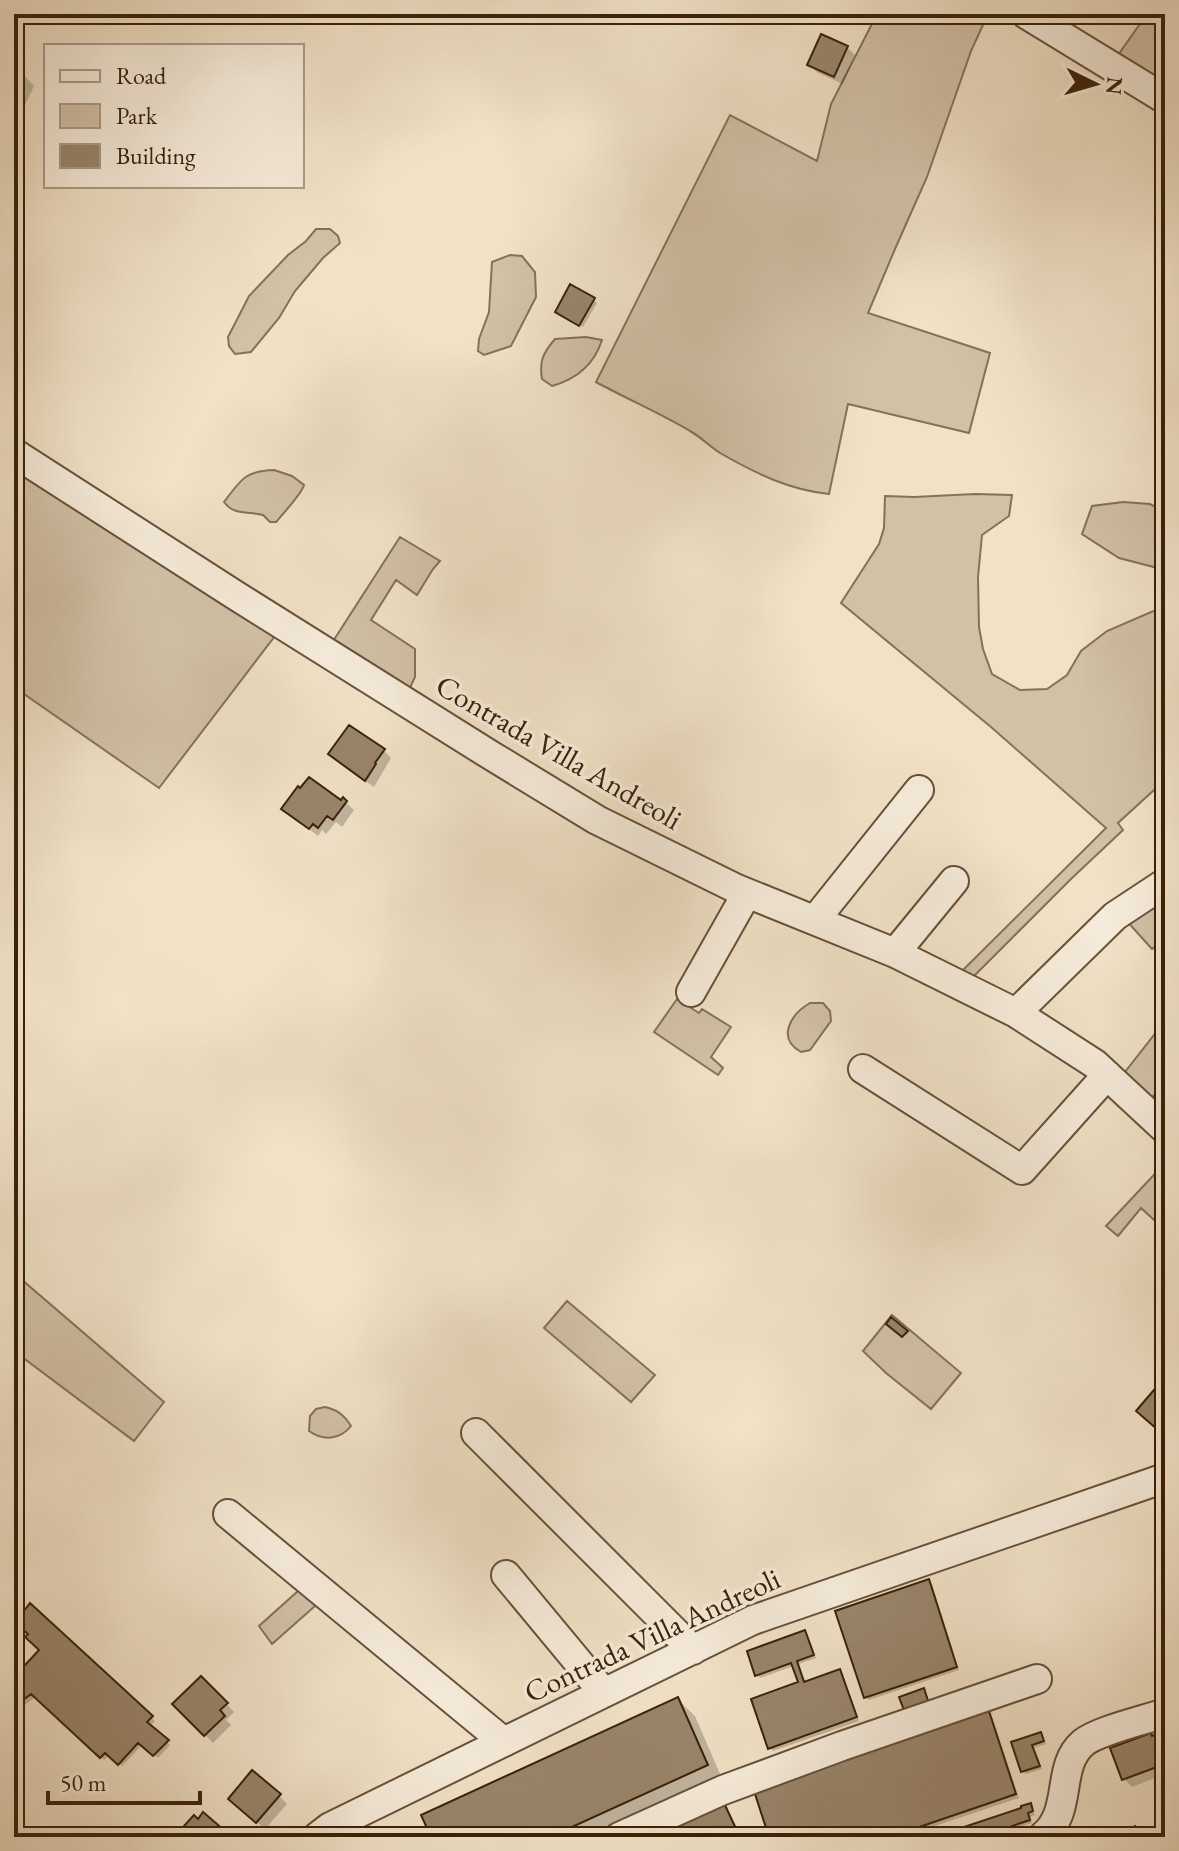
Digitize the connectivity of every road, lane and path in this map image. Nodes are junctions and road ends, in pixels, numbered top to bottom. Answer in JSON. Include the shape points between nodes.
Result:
{"nodes":[{"id":1,"x":1026,"y":14,"type":"edge"},
{"id":2,"x":1165,"y":99,"type":"edge"},
{"id":3,"x":14,"y":453,"type":"edge"},
{"id":4,"x":919,"y":790,"type":"dead end"},
{"id":5,"x":954,"y":881,"type":"dead end"},
{"id":6,"x":1165,"y":883,"type":"edge"},
{"id":7,"x":747,"y":893,"type":"junction"},
{"id":8,"x":815,"y":920,"type":"junction"},
{"id":9,"x":895,"y":953,"type":"junction"},
{"id":10,"x":691,"y":992,"type":"dead end"},
{"id":11,"x":1016,"y":1013,"type":"junction"},
{"id":12,"x":863,"y":1069,"type":"dead end"},
{"id":13,"x":1107,"y":1075,"type":"junction"},
{"id":14,"x":1161,"y":1116,"type":"edge"},
{"id":15,"x":476,"y":1433,"type":"dead end"},
{"id":16,"x":1165,"y":1478,"type":"edge"},
{"id":17,"x":228,"y":1514,"type":"dead end"},
{"id":18,"x":506,"y":1575,"type":"dead end"},
{"id":19,"x":693,"y":1650,"type":"junction"},
{"id":20,"x":1037,"y":1679,"type":"dead end"},
{"id":21,"x":604,"y":1693,"type":"junction"},
{"id":22,"x":1165,"y":1713,"type":"edge"},
{"id":23,"x":504,"y":1742,"type":"junction"},
{"id":24,"x":317,"y":1837,"type":"edge"},
{"id":25,"x":619,"y":1837,"type":"edge"},
{"id":26,"x":1042,"y":1837,"type":"edge"}],
"edges":[{"from":1,"to":2,"type":"street"},
{"from":3,"to":7,"type":"street","name":"Contrada Villa Andreoli","via":[[597,820]]},
{"from":4,"to":8,"type":"street"},
{"from":5,"to":9,"type":"street"},
{"from":6,"to":11,"type":"street","via":[[1115,916]]},
{"from":7,"to":8,"type":"street","name":"Contrada Villa Andreoli"},
{"from":7,"to":10,"type":"street"},
{"from":8,"to":9,"type":"street","name":"Contrada Villa Andreoli"},
{"from":9,"to":11,"type":"street","name":"Contrada Villa Andreoli"},
{"from":11,"to":13,"type":"street","name":"Contrada Villa Andreoli"},
{"from":12,"to":13,"type":"street","via":[[1022,1170]]},
{"from":13,"to":14,"type":"street","name":"Contrada Villa Andreoli"},
{"from":15,"to":19,"type":"street"},
{"from":16,"to":19,"type":"street","name":"Contrada Villa Andreoli","via":[[753,1620]]},
{"from":17,"to":23,"type":"street"},
{"from":18,"to":21,"type":"street"},
{"from":19,"to":21,"type":"street","name":"Contrada Villa Andreoli"},
{"from":20,"to":25,"type":"street","via":[[738,1785]]},
{"from":21,"to":23,"type":"street","name":"Contrada Villa Andreoli"},
{"from":22,"to":26,"type":"street","via":[[1080,1745],[1068,1768],[1058,1817]]},
{"from":23,"to":24,"type":"street","name":"Contrada Villa Andreoli"}]}
